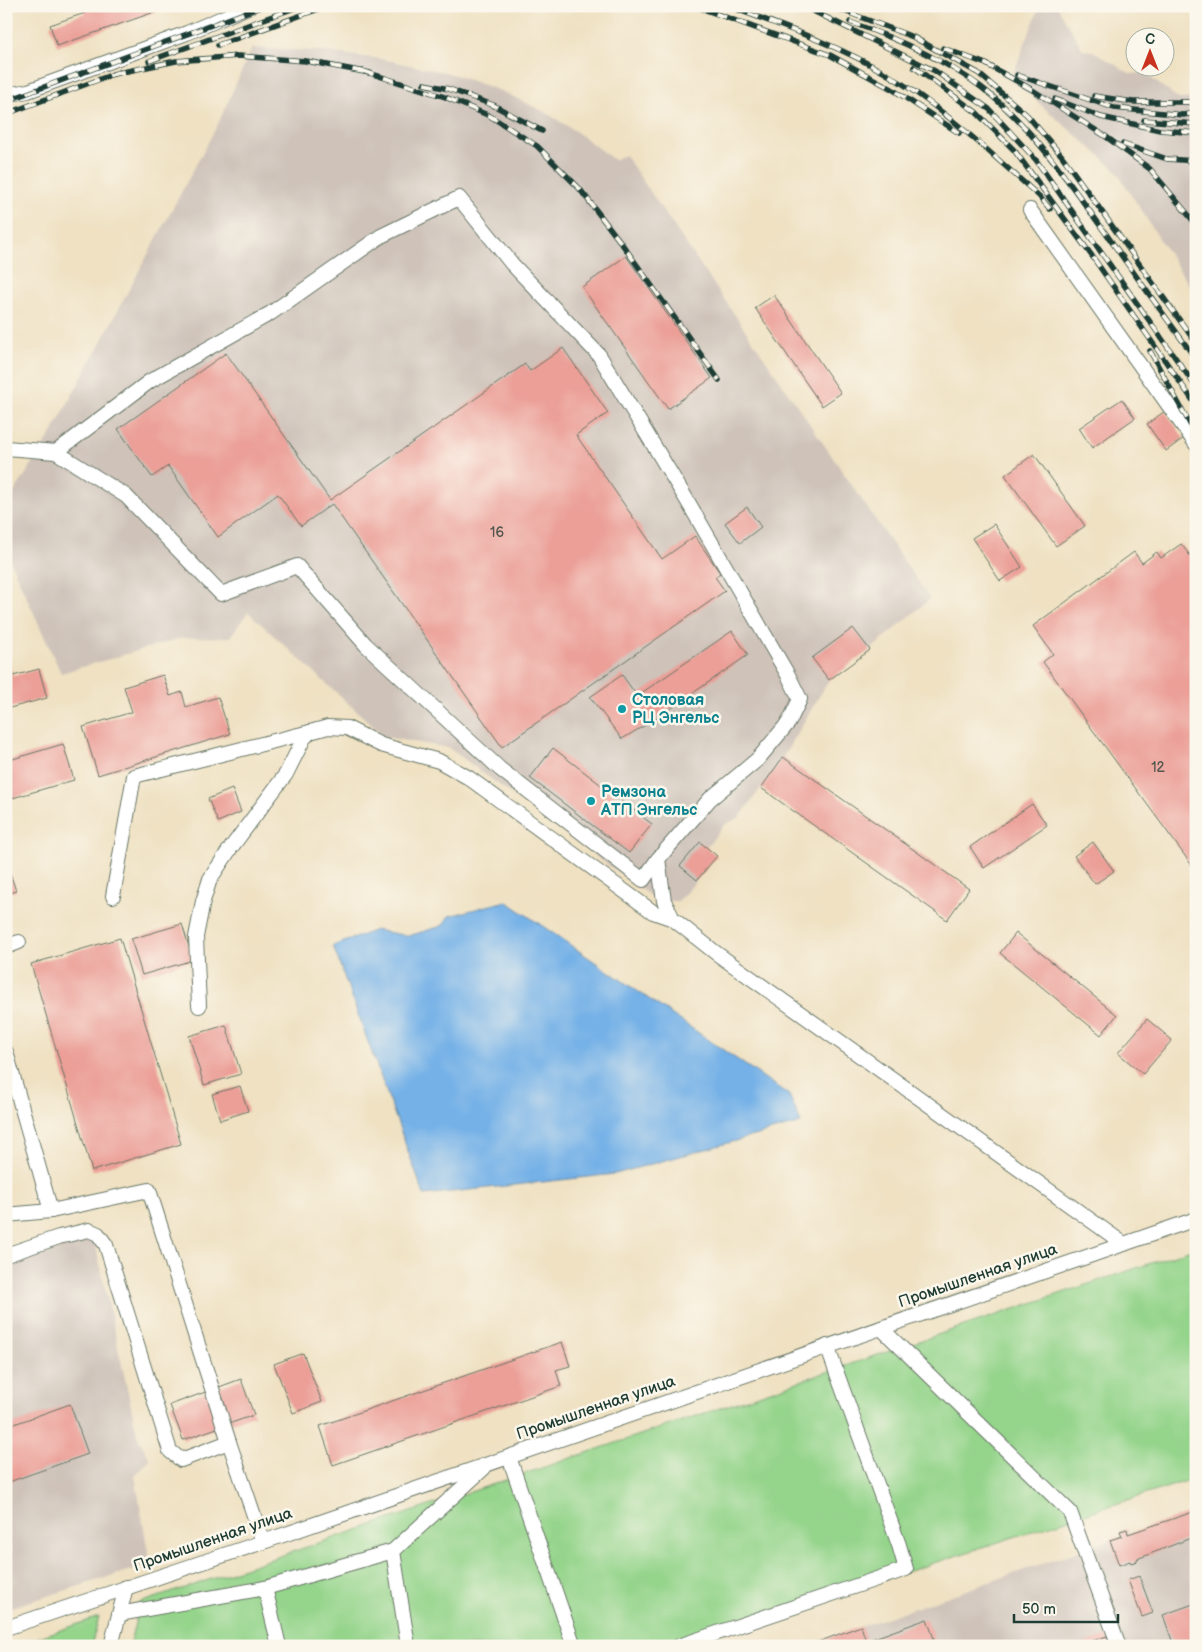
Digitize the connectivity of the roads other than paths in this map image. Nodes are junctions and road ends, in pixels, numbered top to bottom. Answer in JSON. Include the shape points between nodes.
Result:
{"nodes":[{"id":1,"x":250,"y":6,"type":"edge"},
{"id":2,"x":6,"y":95,"type":"edge"},
{"id":3,"x":1030,"y":210,"type":"dead end"},
{"id":4,"x":1196,"y":444,"type":"edge"},
{"id":5,"x":6,"y":448,"type":"edge"},
{"id":6,"x":56,"y":452,"type":"junction"},
{"id":7,"x":310,"y":732,"type":"junction"},
{"id":8,"x":658,"y":859,"type":"junction"},
{"id":9,"x":112,"y":896,"type":"dead end"},
{"id":10,"x":673,"y":919,"type":"junction"},
{"id":11,"x":199,"y":1006,"type":"dead end"},
{"id":12,"x":6,"y":1052,"type":"edge"},
{"id":13,"x":52,"y":1211,"type":"junction"},
{"id":14,"x":6,"y":1215,"type":"edge"},
{"id":15,"x":1196,"y":1219,"type":"edge"},
{"id":16,"x":1124,"y":1244,"type":"junction"},
{"id":17,"x":6,"y":1255,"type":"edge"},
{"id":18,"x":881,"y":1328,"type":"junction"},
{"id":19,"x":827,"y":1346,"type":"junction"},
{"id":20,"x":229,"y":1442,"type":"junction"},
{"id":21,"x":509,"y":1456,"type":"junction"},
{"id":22,"x":488,"y":1464,"type":"junction"},
{"id":23,"x":263,"y":1542,"type":"junction"},
{"id":24,"x":393,"y":1551,"type":"junction"},
{"id":25,"x":126,"y":1587,"type":"junction"},
{"id":26,"x":265,"y":1588,"type":"junction"},
{"id":27,"x":119,"y":1614,"type":"junction"},
{"id":28,"x":6,"y":1628,"type":"edge"},
{"id":29,"x":111,"y":1646,"type":"edge"},
{"id":30,"x":279,"y":1646,"type":"edge"},
{"id":31,"x":408,"y":1646,"type":"edge"},
{"id":32,"x":574,"y":1646,"type":"edge"},
{"id":33,"x":679,"y":1646,"type":"edge"},
{"id":34,"x":1119,"y":1646,"type":"edge"}],
"edges":[{"from":1,"to":2,"type":"street","via":[[38,88]]},
{"from":3,"to":4,"type":"street"},
{"from":5,"to":6,"type":"street"},
{"from":6,"to":8,"type":"street","via":[[126,496],[221,594],[296,566],[366,645],[500,769],[643,880]]},
{"from":6,"to":8,"type":"street","via":[[150,381],[271,313],[382,236],[459,198],[512,264],[599,355],[688,502],[800,699],[789,722],[758,759],[710,799]]},
{"from":7,"to":9,"type":"street","via":[[134,776]]},
{"from":7,"to":10,"type":"street","via":[[328,727],[347,728],[381,745],[439,761],[469,778],[653,912]]},
{"from":7,"to":11,"type":"street","via":[[286,774],[210,880],[196,937]]},
{"from":8,"to":10,"type":"street","via":[[664,901]]},
{"from":10,"to":16,"type":"street"},
{"from":12,"to":13,"type":"street"},
{"from":13,"to":14,"type":"street"},
{"from":13,"to":20,"type":"street","via":[[149,1190]]},
{"from":15,"to":16,"type":"street","name":"Промышленная улица"},
{"from":16,"to":18,"type":"street","name":"Промышленная улица"},
{"from":17,"to":20,"type":"street","via":[[89,1230],[98,1234],[106,1245],[170,1450],[181,1460]]},
{"from":18,"to":19,"type":"street","name":"Промышленная улица"},
{"from":18,"to":34,"type":"street","via":[[1070,1512]]},
{"from":19,"to":21,"type":"street","name":"Промышленная улица"},
{"from":19,"to":33,"type":"street","via":[[906,1570]]},
{"from":20,"to":23,"type":"street"},
{"from":21,"to":22,"type":"street","name":"Промышленная улица"},
{"from":21,"to":32,"type":"street"},
{"from":22,"to":23,"type":"street","name":"Промышленная улица"},
{"from":22,"to":24,"type":"street"},
{"from":23,"to":25,"type":"street","name":"Промышленная улица"},
{"from":24,"to":26,"type":"street"},
{"from":24,"to":31,"type":"street"},
{"from":25,"to":27,"type":"street"},
{"from":25,"to":28,"type":"street","name":"Промышленная улица"},
{"from":26,"to":27,"type":"street"},
{"from":26,"to":30,"type":"street"},
{"from":27,"to":29,"type":"street"}]}
